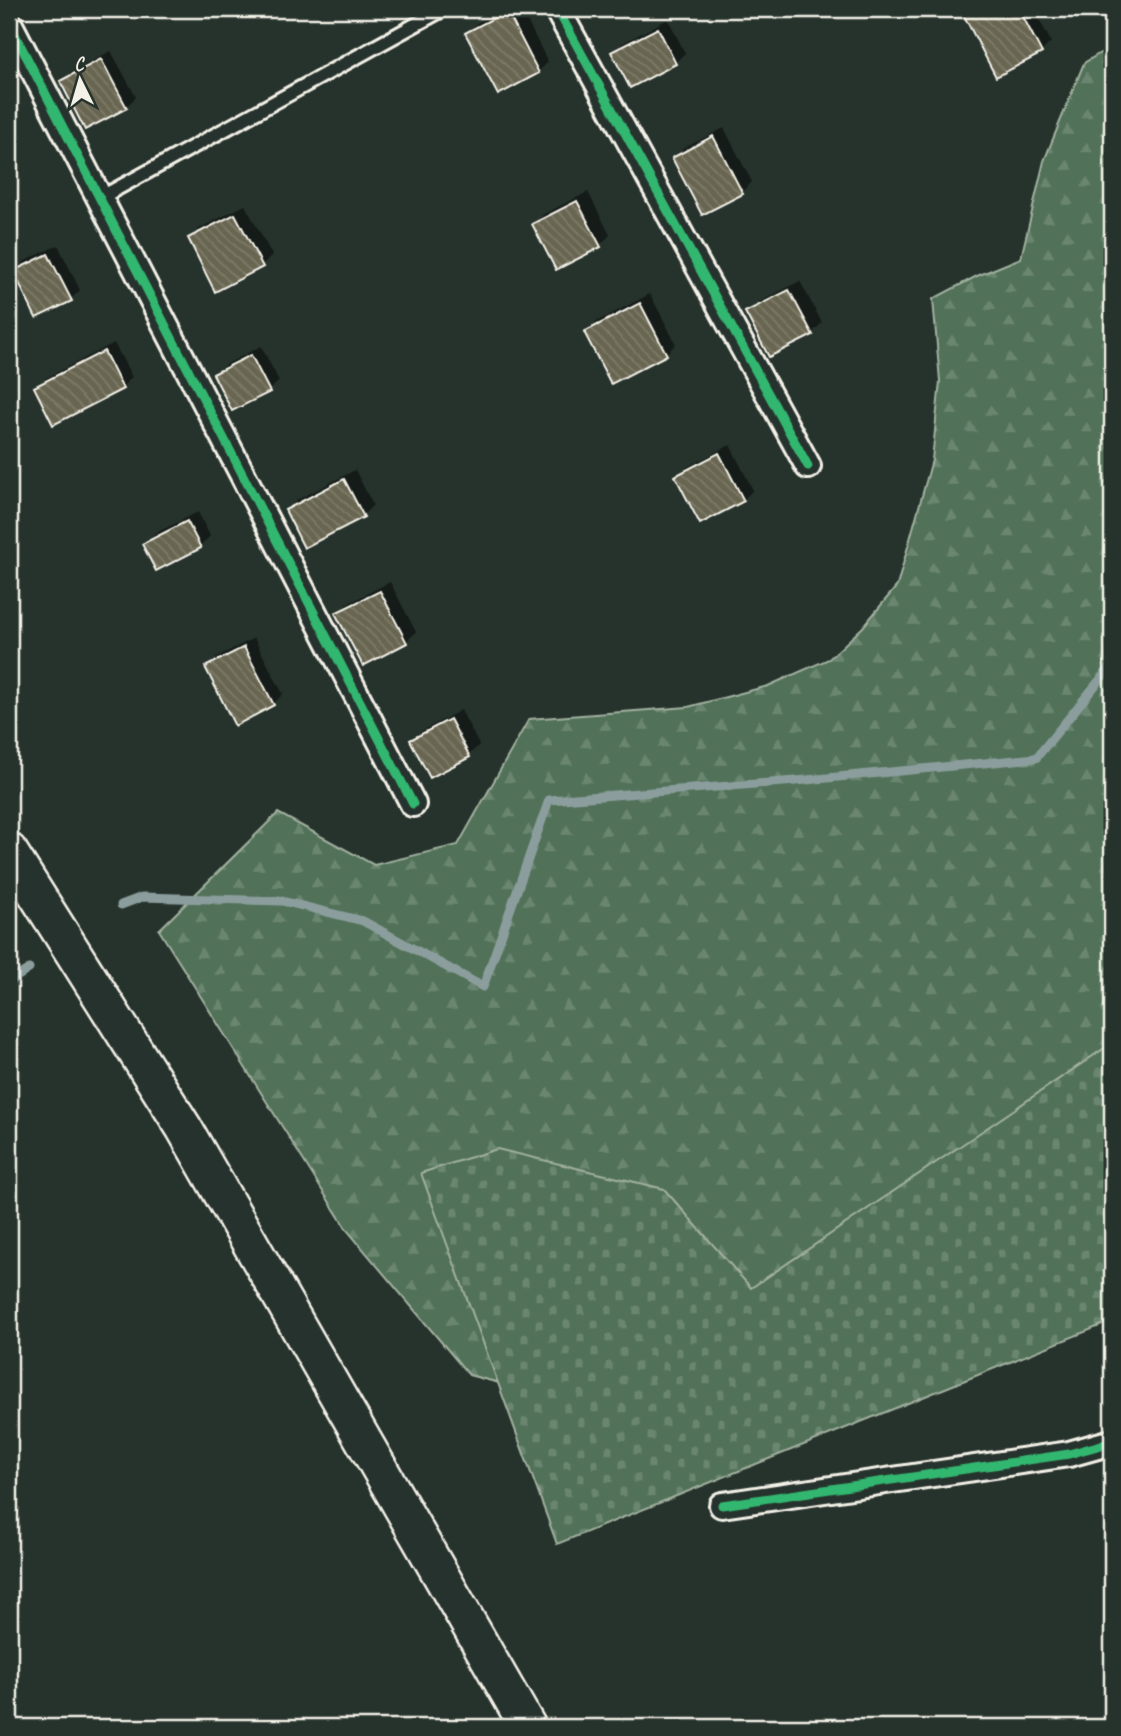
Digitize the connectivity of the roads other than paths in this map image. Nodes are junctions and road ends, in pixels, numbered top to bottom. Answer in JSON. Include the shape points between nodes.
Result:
{"nodes":[{"id":1,"x":444,"y":9,"type":"edge"},
{"id":2,"x":558,"y":9,"type":"edge"},
{"id":3,"x":9,"y":23,"type":"edge"},
{"id":4,"x":100,"y":198,"type":"junction"},
{"id":5,"x":808,"y":466,"type":"dead end"},
{"id":6,"x":413,"y":804,"type":"dead end"},
{"id":7,"x":9,"y":851,"type":"edge"},
{"id":8,"x":1112,"y":1443,"type":"edge"},
{"id":9,"x":722,"y":1505,"type":"dead end"},
{"id":10,"x":528,"y":1727,"type":"edge"}],
"edges":[{"from":1,"to":4,"type":"lane"},
{"from":2,"to":5,"type":"street"},
{"from":3,"to":4,"type":"street"},
{"from":4,"to":6,"type":"street"},
{"from":7,"to":10,"type":"main road","via":[[184,1128]]},
{"from":8,"to":9,"type":"street","via":[[1069,1454]]}]}
